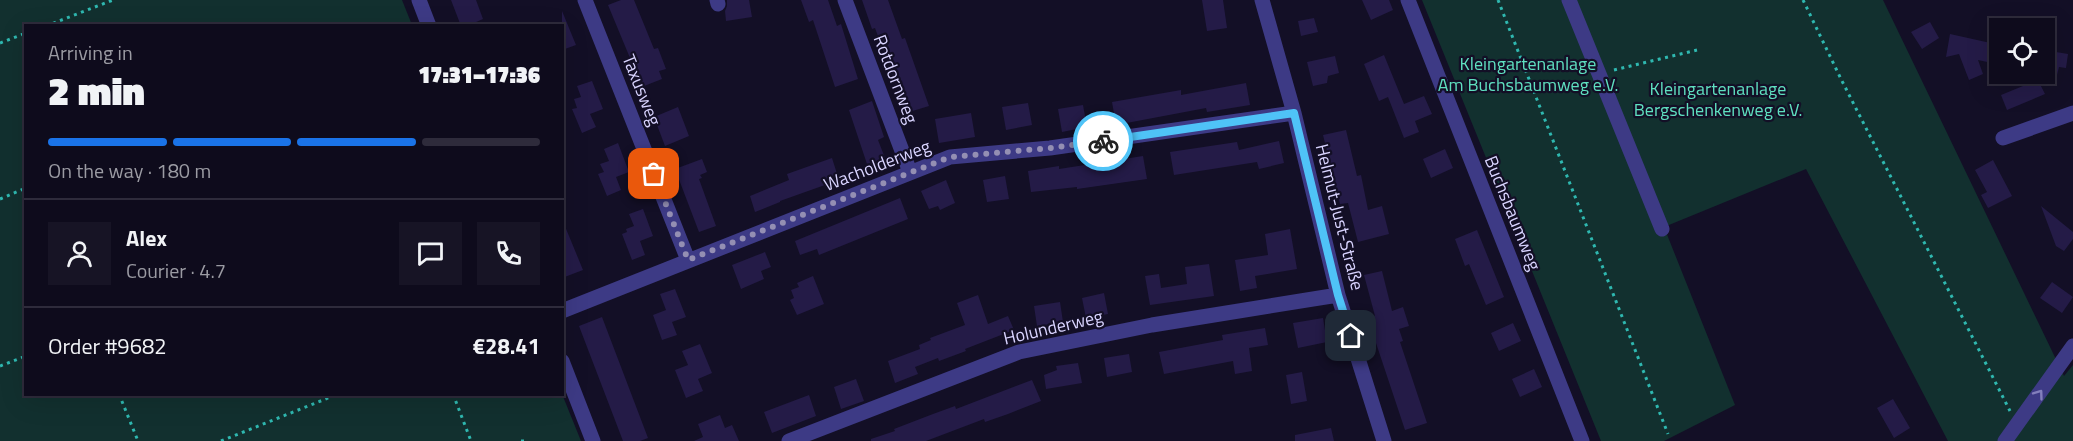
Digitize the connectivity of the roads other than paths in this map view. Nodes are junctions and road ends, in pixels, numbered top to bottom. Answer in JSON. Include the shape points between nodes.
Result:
{"nodes":[{"id":1,"x":419,"y":0,"type":"edge"},
{"id":2,"x":585,"y":0,"type":"edge"},
{"id":3,"x":845,"y":0,"type":"edge"},
{"id":4,"x":1262,"y":0,"type":"edge"},
{"id":5,"x":1408,"y":0,"type":"edge"},
{"id":6,"x":1569,"y":0,"type":"edge"},
{"id":7,"x":428,"y":24,"type":"edge"},
{"id":8,"x":1294,"y":113,"type":"junction"},
{"id":9,"x":2073,"y":113,"type":"edge"},
{"id":10,"x":2003,"y":138,"type":"dead end"},
{"id":11,"x":910,"y":172,"type":"junction"},
{"id":12,"x":1662,"y":229,"type":"dead end"},
{"id":13,"x":688,"y":260,"type":"junction"},
{"id":14,"x":1338,"y":295,"type":"junction"},
{"id":15,"x":564,"y":310,"type":"edge"},
{"id":16,"x":2073,"y":346,"type":"edge"},
{"id":17,"x":564,"y":366,"type":"edge"},
{"id":18,"x":593,"y":441,"type":"edge"},
{"id":19,"x":789,"y":441,"type":"edge"},
{"id":20,"x":1384,"y":441,"type":"edge"},
{"id":21,"x":1582,"y":441,"type":"edge"},
{"id":22,"x":2005,"y":441,"type":"edge"}],
"edges":[{"from":1,"to":7,"type":"street"},
{"from":2,"to":13,"type":"street","name":"Taxusweg"},
{"from":3,"to":11,"type":"street","name":"Rotdornweg"},
{"from":4,"to":8,"type":"street","name":"Helmut-Just-Straße"},
{"from":5,"to":21,"type":"street","name":"Buchsbaumweg"},
{"from":6,"to":12,"type":"street"},
{"from":8,"to":11,"type":"street","name":"Wacholderweg","via":[[1050,148],[950,157]]},
{"from":8,"to":14,"type":"street","name":"Helmut-Just-Straße"},
{"from":9,"to":10,"type":"street"},
{"from":11,"to":13,"type":"street","name":"Wacholderweg"},
{"from":13,"to":15,"type":"street","name":"Wacholderweg"},
{"from":14,"to":19,"type":"street","name":"Holunderweg","via":[[1152,325],[1019,352]]},
{"from":14,"to":20,"type":"street","name":"Helmut-Just-Straße"},
{"from":22,"to":16,"type":"street","one_way":true},
{"from":17,"to":18,"type":"street"}]}
